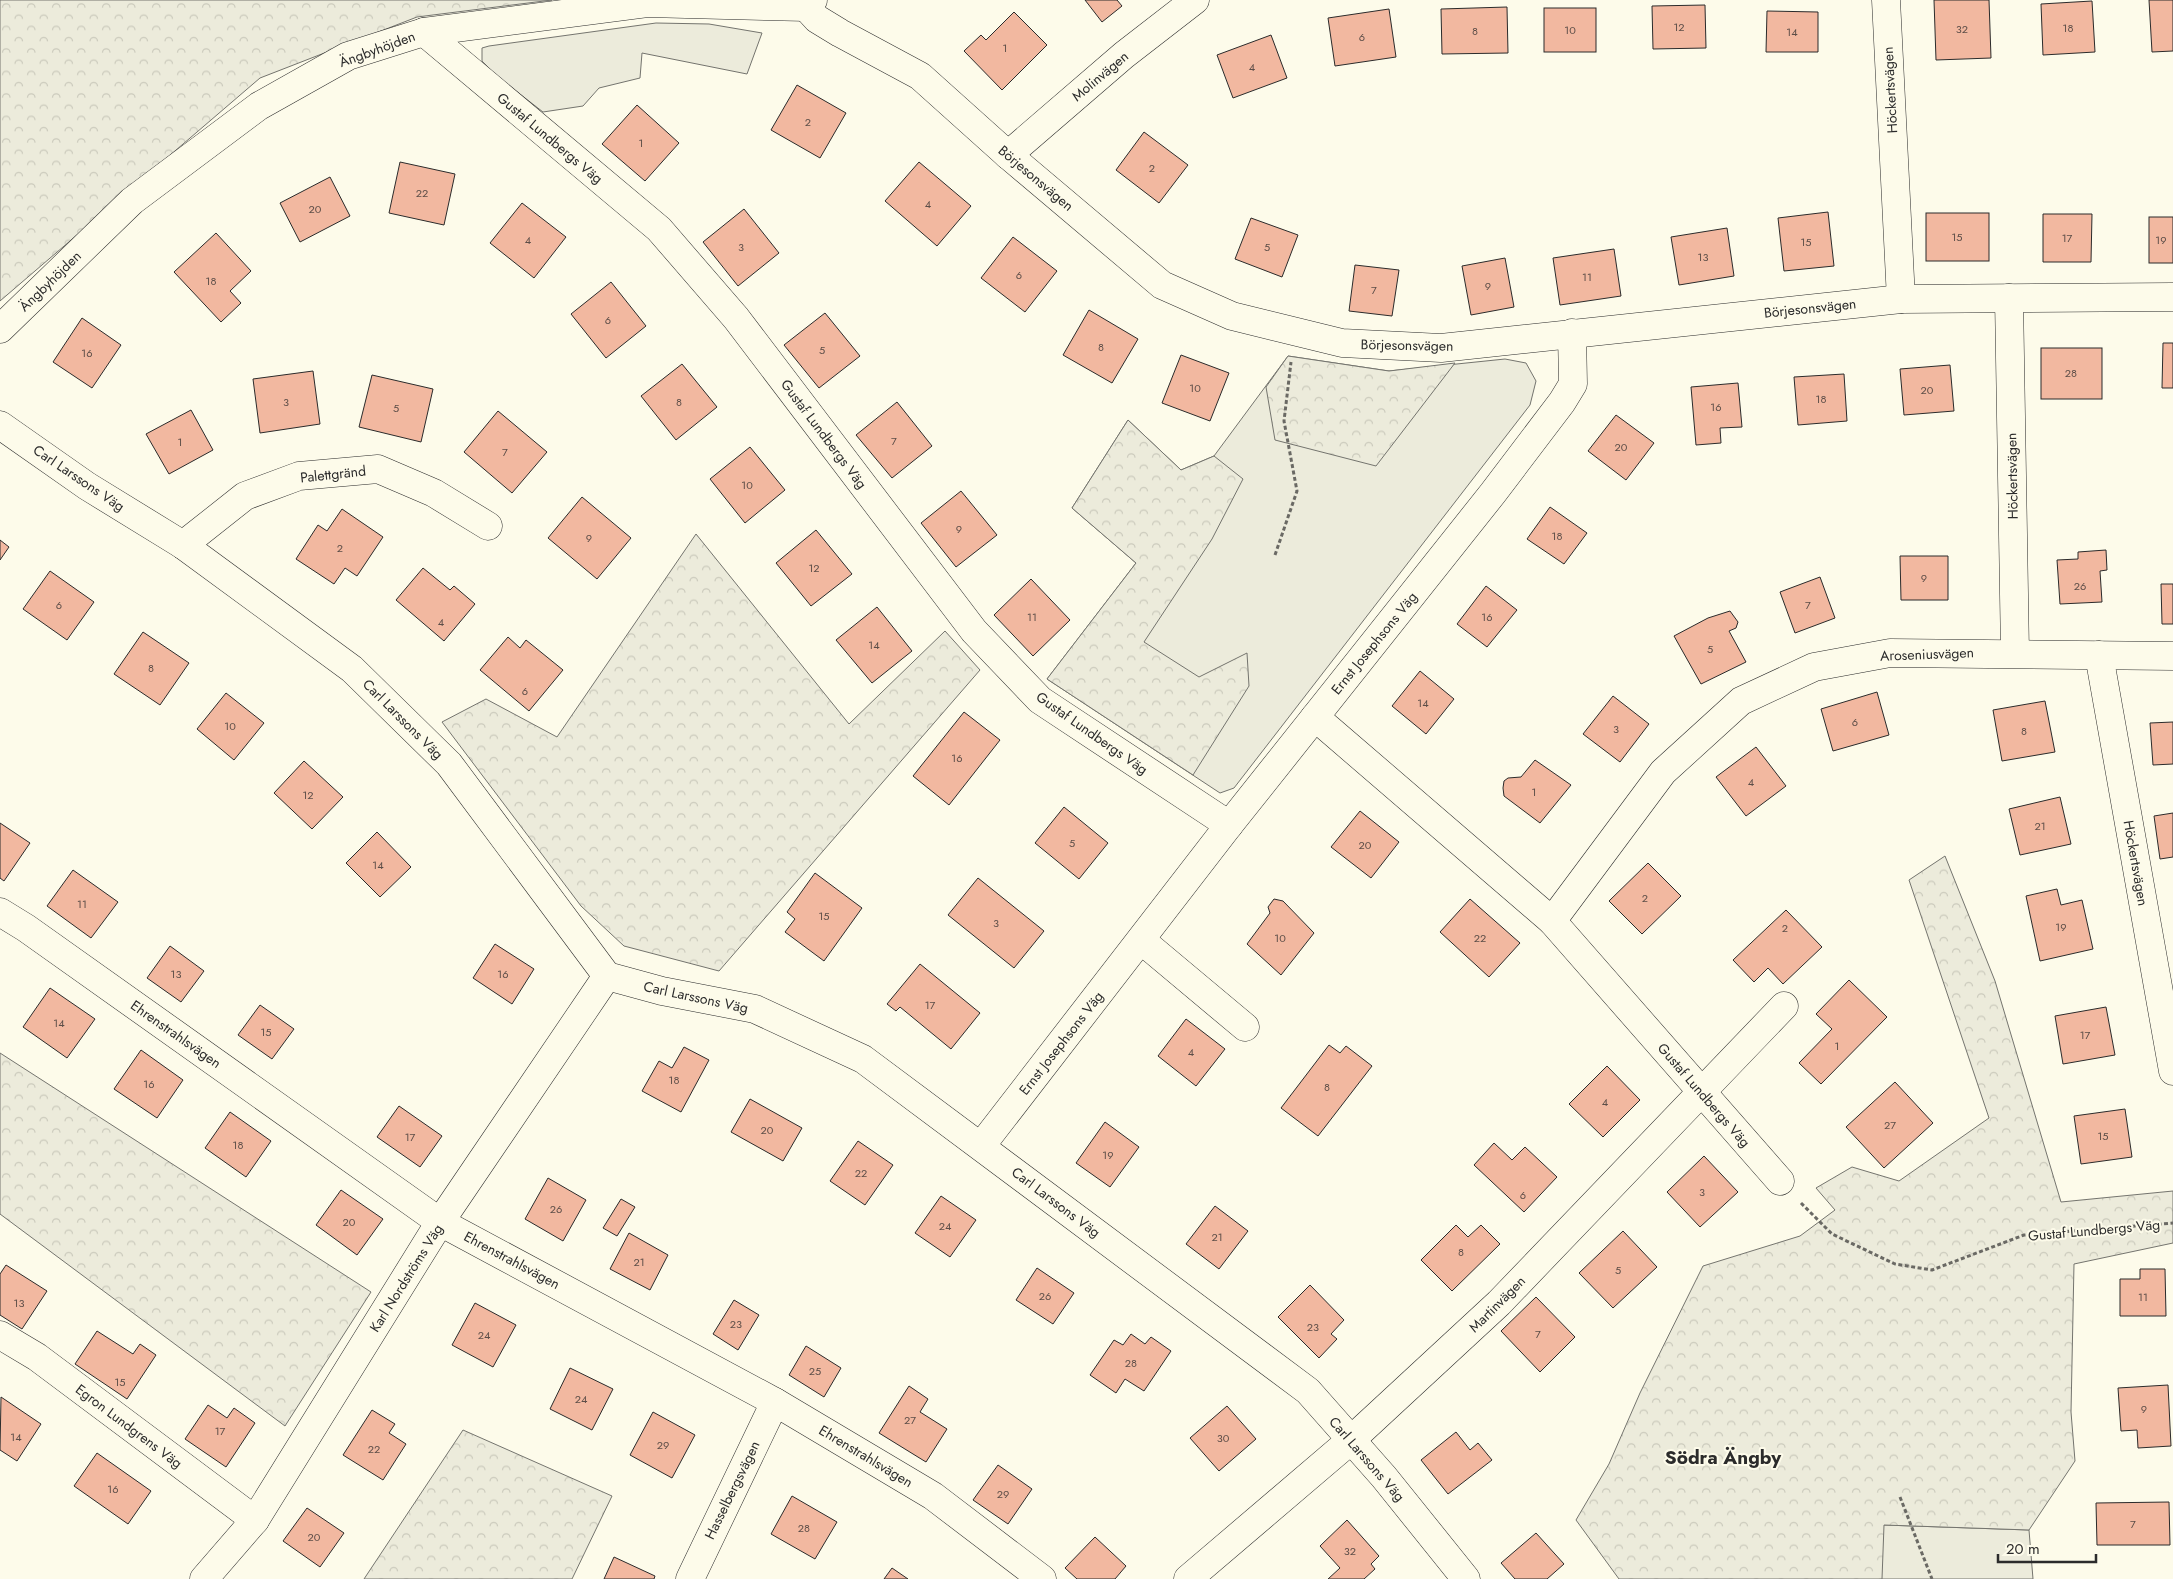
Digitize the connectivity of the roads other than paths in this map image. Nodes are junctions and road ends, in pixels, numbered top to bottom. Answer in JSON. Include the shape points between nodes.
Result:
{"nodes":[{"id":1,"x":1195,"y":0,"type":"edge"},
{"id":2,"x":1886,"y":0,"type":"edge"},
{"id":3,"x":810,"y":4,"type":"edge"},
{"id":4,"x":424,"y":32,"type":"junction"},
{"id":5,"x":1008,"y":155,"type":"junction"},
{"id":6,"x":2173,"y":297,"type":"edge"},
{"id":7,"x":2009,"y":298,"type":"junction"},
{"id":8,"x":1901,"y":299,"type":"junction"},
{"id":9,"x":0,"y":330,"type":"edge"},
{"id":10,"x":1572,"y":333,"type":"junction"},
{"id":11,"x":0,"y":425,"type":"edge"},
{"id":12,"x":488,"y":526,"type":"dead end"},
{"id":13,"x":183,"y":545,"type":"junction"},
{"id":14,"x":2016,"y":653,"type":"junction"},
{"id":15,"x":2100,"y":654,"type":"junction"},
{"id":16,"x":2173,"y":656,"type":"edge"},
{"id":17,"x":1315,"y":717,"type":"junction"},
{"id":18,"x":1229,"y":825,"type":"junction"},
{"id":19,"x":0,"y":912,"type":"edge"},
{"id":20,"x":1552,"y":921,"type":"junction"},
{"id":21,"x":1141,"y":940,"type":"junction"},
{"id":22,"x":607,"y":976,"type":"junction"},
{"id":23,"x":1784,"y":1006,"type":"dead end"},
{"id":24,"x":1245,"y":1027,"type":"dead end"},
{"id":25,"x":2173,"y":1071,"type":"edge"},
{"id":26,"x":1701,"y":1092,"type":"junction"},
{"id":27,"x":981,"y":1146,"type":"junction"},
{"id":28,"x":1780,"y":1181,"type":"road end"},
{"id":29,"x":440,"y":1222,"type":"junction"},
{"id":30,"x":0,"y":1335,"type":"edge"},
{"id":31,"x":775,"y":1402,"type":"junction"},
{"id":32,"x":1352,"y":1440,"type":"junction"},
{"id":33,"x":255,"y":1520,"type":"junction"},
{"id":34,"x":204,"y":1579,"type":"edge"},
{"id":35,"x":690,"y":1579,"type":"edge"},
{"id":36,"x":1042,"y":1579,"type":"edge"},
{"id":37,"x":1188,"y":1579,"type":"edge"},
{"id":38,"x":1466,"y":1579,"type":"edge"}],
"edges":[{"from":1,"to":5,"type":"street","name":"Molinvägen","via":[[1124,55]]},
{"from":2,"to":8,"type":"street","name":"Höckertsvägen"},
{"from":3,"to":4,"type":"street","name":"Ängbyhöjden","via":[[647,3]]},
{"from":3,"to":5,"type":"street","name":"Börjesonsvägen","via":[[816,19],[920,76]]},
{"from":4,"to":9,"type":"street","name":"Ängbyhöjden","via":[[348,56],[259,106],[132,201]]},
{"from":4,"to":18,"type":"street","name":"Gustaf Lundbergs Väg","via":[[659,229],[736,318],[974,632],[1040,700]]},
{"from":5,"to":10,"type":"street","name":"Börjesonsvägen","via":[[1162,285],[1232,316],[1342,344],[1442,348]]},
{"from":6,"to":7,"type":"street","name":"Börjesonsvägen"},
{"from":7,"to":8,"type":"street","name":"Börjesonsvägen"},
{"from":7,"to":14,"type":"street","name":"Höckertsvägen"},
{"from":8,"to":10,"type":"street","name":"Börjesonsvägen"},
{"from":10,"to":17,"type":"street","name":"Ernst Josephsons Väg","via":[[1573,384],[1562,402]]},
{"from":11,"to":13,"type":"street","name":"Carl Larssons Väg","via":[[87,486]]},
{"from":12,"to":13,"type":"street","name":"Palettgränd","via":[[434,493],[378,469],[299,476],[245,496]]},
{"from":13,"to":22,"type":"street","name":"Carl Larssons Väg","via":[[352,669],[449,764]]},
{"from":14,"to":15,"type":"street","name":"Aroseniusvägen"},
{"from":14,"to":20,"type":"street","name":"Aroseniusvägen","via":[[1890,653],[1814,668],[1741,702],[1663,772]]},
{"from":15,"to":16,"type":"street","name":"Aroseniusvägen"},
{"from":15,"to":25,"type":"street","name":"Höckertsvägen"},
{"from":17,"to":18,"type":"street","name":"Ernst Josephsons Väg"},
{"from":17,"to":20,"type":"street","name":"Gustaf Lundbergs Väg"},
{"from":18,"to":21,"type":"street","name":"Ernst Josephsons Väg"},
{"from":19,"to":29,"type":"street","name":"Ehrenstrahlsvägen"},
{"from":20,"to":26,"type":"street","name":"Gustaf Lundbergs Väg"},
{"from":21,"to":24,"type":"street"},
{"from":21,"to":27,"type":"street","name":"Ernst Josephsons Väg"},
{"from":22,"to":27,"type":"street","name":"Carl Larssons Väg","via":[[662,991],[755,1009],[863,1059]]},
{"from":22,"to":29,"type":"street","name":"Karl Nordströms Väg"},
{"from":23,"to":26,"type":"street","name":"Martinvägen"},
{"from":26,"to":28,"type":"street","name":"Gustaf Lundbergs Väg"},
{"from":26,"to":32,"type":"street","name":"Martinvägen","via":[[1499,1303]]},
{"from":27,"to":32,"type":"street","name":"Carl Larssons Väg","via":[[1308,1391]]},
{"from":29,"to":31,"type":"street","name":"Ehrenstrahlsvägen"},
{"from":29,"to":33,"type":"street","name":"Karl Nordströms Väg"},
{"from":30,"to":33,"type":"street","name":"Egron Lundgrens Väg","via":[[37,1357]]},
{"from":31,"to":35,"type":"street","name":"Hasselbergsvägen"},
{"from":31,"to":36,"type":"street","name":"Ehrenstrahlsvägen","via":[[932,1496]]},
{"from":32,"to":37,"type":"street","name":"Martinvägen"},
{"from":32,"to":38,"type":"street","name":"Carl Larssons Väg"},
{"from":33,"to":34,"type":"street","name":"Karl Nordströms Väg"}]}
